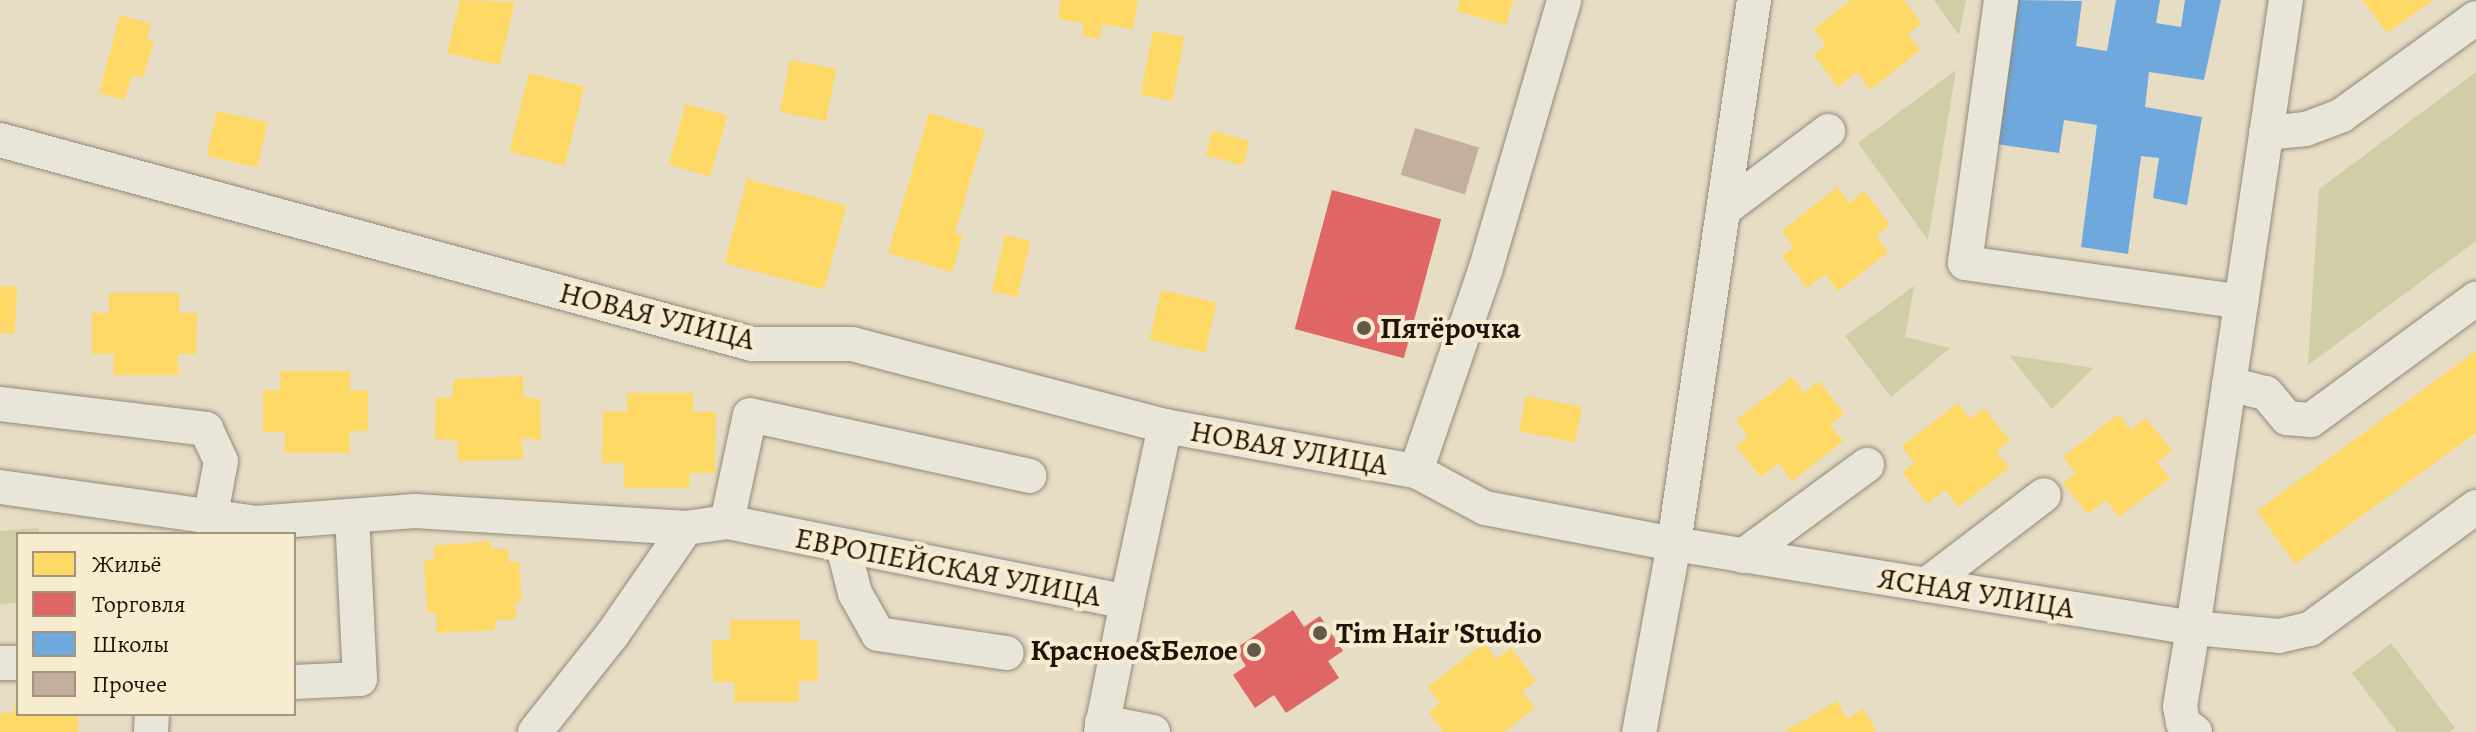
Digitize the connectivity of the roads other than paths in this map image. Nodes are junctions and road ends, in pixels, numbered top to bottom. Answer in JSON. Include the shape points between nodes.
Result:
{"nodes":[{"id":1,"x":1564,"y":0,"type":"edge"},
{"id":2,"x":2001,"y":0,"type":"edge"},
{"id":3,"x":2286,"y":0,"type":"edge"},
{"id":4,"x":1759,"y":5,"type":"edge"},
{"id":5,"x":2476,"y":18,"type":"edge"},
{"id":6,"x":1828,"y":131,"type":"dead end"},
{"id":7,"x":2266,"y":133,"type":"junction"},
{"id":8,"x":0,"y":140,"type":"edge"},
{"id":9,"x":1726,"y":208,"type":"junction"},
{"id":10,"x":2476,"y":299,"type":"edge"},
{"id":11,"x":2241,"y":302,"type":"junction"},
{"id":12,"x":2229,"y":384,"type":"junction"},
{"id":13,"x":0,"y":404,"type":"edge"},
{"id":14,"x":1165,"y":426,"type":"junction"},
{"id":15,"x":1867,"y":465,"type":"dead end"},
{"id":16,"x":1416,"y":471,"type":"junction"},
{"id":17,"x":1029,"y":476,"type":"dead end"},
{"id":18,"x":0,"y":487,"type":"edge"},
{"id":19,"x":2044,"y":495,"type":"dead end"},
{"id":20,"x":2476,"y":507,"type":"edge"},
{"id":21,"x":211,"y":514,"type":"junction"},
{"id":22,"x":352,"y":516,"type":"junction"},
{"id":23,"x":727,"y":522,"type":"junction"},
{"id":24,"x":686,"y":528,"type":"junction"},
{"id":25,"x":255,"y":529,"type":"edge"},
{"id":26,"x":1674,"y":544,"type":"junction"},
{"id":27,"x":843,"y":546,"type":"junction"},
{"id":28,"x":1743,"y":556,"type":"junction"},
{"id":29,"x":1926,"y":585,"type":"junction"},
{"id":30,"x":1127,"y":602,"type":"junction"},
{"id":31,"x":2193,"y":628,"type":"junction"},
{"id":32,"x":1007,"y":653,"type":"dead end"},
{"id":33,"x":296,"y":682,"type":"edge"},
{"id":34,"x":1102,"y":727,"type":"edge"},
{"id":35,"x":535,"y":732,"type":"edge"},
{"id":36,"x":1153,"y":732,"type":"edge"},
{"id":37,"x":1639,"y":732,"type":"edge"},
{"id":38,"x":2195,"y":732,"type":"edge"}],
"edges":[{"from":1,"to":16,"type":"street","via":[[1485,271]]},
{"from":2,"to":11,"type":"street","via":[[1965,263]]},
{"from":3,"to":7,"type":"street"},
{"from":4,"to":9,"type":"street"},
{"from":5,"to":7,"type":"street","via":[[2342,115],[2306,129]]},
{"from":6,"to":9,"type":"street"},
{"from":7,"to":11,"type":"street"},
{"from":8,"to":14,"type":"street","name":"НОВАЯ УЛИЦА","via":[[752,344],[852,344]]},
{"from":9,"to":26,"type":"street"},
{"from":10,"to":12,"type":"street","via":[[2311,420],[2287,418],[2266,393]]},
{"from":11,"to":12,"type":"street"},
{"from":12,"to":31,"type":"street"},
{"from":13,"to":21,"type":"street","via":[[206,429],[221,461]]},
{"from":14,"to":16,"type":"street","name":"НОВАЯ УЛИЦА"},
{"from":14,"to":30,"type":"street","name":"ЕВРОПЕЙСКАЯ УЛИЦА"},
{"from":15,"to":28,"type":"street"},
{"from":16,"to":26,"type":"street","name":"НОВАЯ УЛИЦА","via":[[1485,508]]},
{"from":17,"to":23,"type":"street","via":[[750,415]]},
{"from":18,"to":21,"type":"street","name":"ЕВРОПЕЙСКАЯ УЛИЦА"},
{"from":19,"to":29,"type":"street"},
{"from":20,"to":31,"type":"street","name":"ЯСНАЯ УЛИЦА","via":[[2310,629],[2279,636]]},
{"from":21,"to":25,"type":"street","name":"ЕВРОПЕЙСКАЯ УЛИЦА"},
{"from":22,"to":24,"type":"street","name":"ЕВРОПЕЙСКАЯ УЛИЦА","via":[[415,511]]},
{"from":22,"to":25,"type":"street","name":"ЕВРОПЕЙСКАЯ УЛИЦА"},
{"from":22,"to":33,"type":"street","via":[[360,679]]},
{"from":23,"to":24,"type":"street","name":"ЕВРОПЕЙСКАЯ УЛИЦА"},
{"from":23,"to":27,"type":"street","name":"ЕВРОПЕЙСКАЯ УЛИЦА"},
{"from":24,"to":35,"type":"street","via":[[612,635]]},
{"from":26,"to":28,"type":"street","name":"ЯСНАЯ УЛИЦА"},
{"from":26,"to":37,"type":"street"},
{"from":27,"to":30,"type":"street","name":"ЕВРОПЕЙСКАЯ УЛИЦА"},
{"from":27,"to":32,"type":"street","via":[[855,593],[878,634]]},
{"from":28,"to":29,"type":"street","name":"ЯСНАЯ УЛИЦА"},
{"from":29,"to":31,"type":"street","name":"ЯСНАЯ УЛИЦА"},
{"from":30,"to":34,"type":"street"},
{"from":31,"to":38,"type":"street","via":[[2180,706],[2183,723]]},
{"from":34,"to":36,"type":"street"}]}
